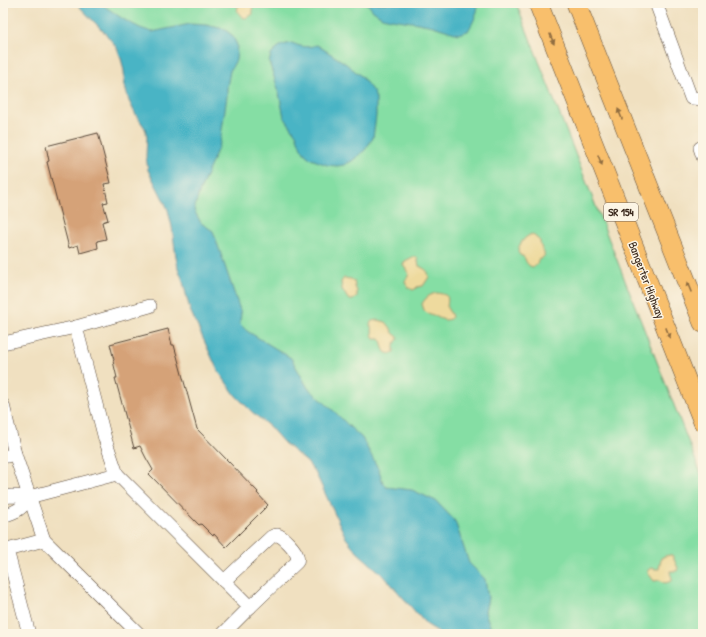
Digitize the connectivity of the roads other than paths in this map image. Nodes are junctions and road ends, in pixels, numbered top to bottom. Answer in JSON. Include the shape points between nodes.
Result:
{"nodes":[{"id":1,"x":538,"y":3,"type":"edge"},
{"id":2,"x":576,"y":3,"type":"edge"},
{"id":3,"x":656,"y":3,"type":"edge"},
{"id":4,"x":703,"y":99,"type":"edge"},
{"id":5,"x":703,"y":148,"type":"edge"},
{"id":6,"x":703,"y":157,"type":"edge"},
{"id":7,"x":150,"y":306,"type":"dead end"},
{"id":8,"x":703,"y":323,"type":"edge"},
{"id":9,"x":76,"y":327,"type":"junction"},
{"id":10,"x":3,"y":343,"type":"edge"},
{"id":11,"x":3,"y":405,"type":"edge"},
{"id":12,"x":703,"y":422,"type":"edge"},
{"id":13,"x":9,"y":456,"type":"edge"},
{"id":14,"x":117,"y":474,"type":"junction"},
{"id":15,"x":29,"y":496,"type":"junction"},
{"id":16,"x":3,"y":497,"type":"edge"},
{"id":17,"x":3,"y":516,"type":"edge"},
{"id":18,"x":44,"y":540,"type":"junction"},
{"id":19,"x":224,"y":581,"type":"junction"},
{"id":20,"x":250,"y":607,"type":"junction"},
{"id":21,"x":29,"y":634,"type":"edge"},
{"id":22,"x":138,"y":634,"type":"edge"},
{"id":23,"x":223,"y":634,"type":"edge"}],
"edges":[{"from":1,"to":12,"type":"highway","name":"Bangerter Highway","number":"SR 154","one_way":true},
{"from":8,"to":2,"type":"highway","number":"SR 154","one_way":true},
{"from":3,"to":4,"type":"lane","via":[[691,98]]},
{"from":5,"to":6,"type":"lane","via":[[700,148]]},
{"from":7,"to":9,"type":"lane"},
{"from":9,"to":10,"type":"lane"},
{"from":9,"to":14,"type":"lane","via":[[105,439]]},
{"from":11,"to":13,"type":"lane"},
{"from":13,"to":15,"type":"lane"},
{"from":14,"to":15,"type":"lane"},
{"from":14,"to":19,"type":"lane"},
{"from":15,"to":16,"type":"lane"},
{"from":15,"to":17,"type":"lane","via":[[19,510]]},
{"from":15,"to":18,"type":"lane"},
{"from":18,"to":21,"type":"lane","via":[[7,550]]},
{"from":18,"to":22,"type":"lane"},
{"from":19,"to":20,"type":"lane"},
{"from":19,"to":20,"type":"lane","via":[[271,537],[278,535],[282,538],[296,552],[297,562]]},
{"from":20,"to":23,"type":"lane"}]}
